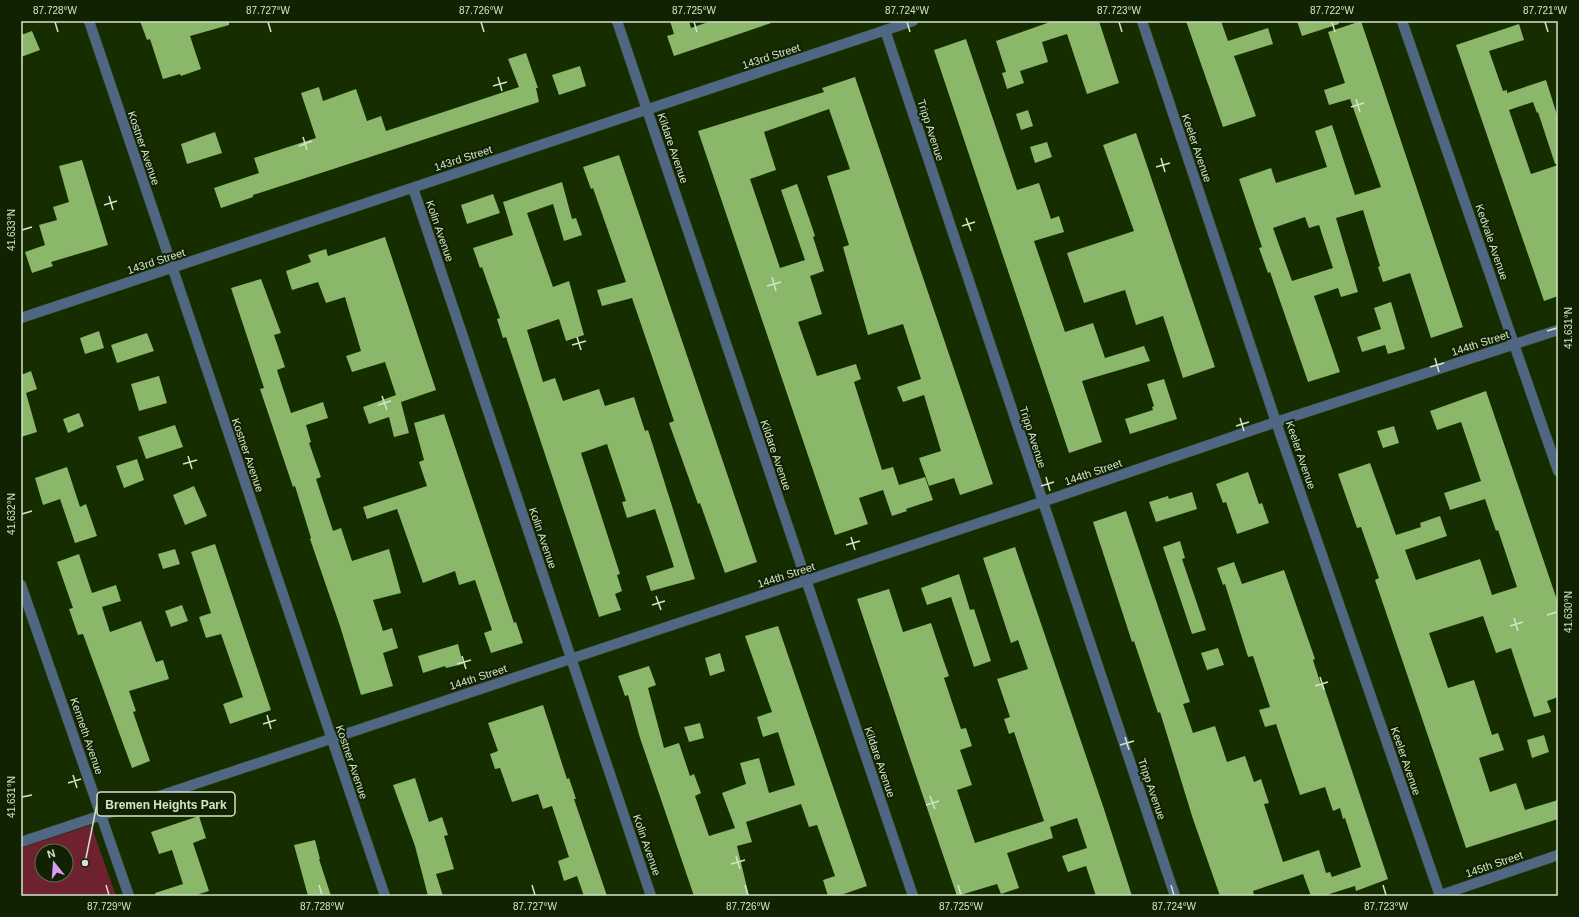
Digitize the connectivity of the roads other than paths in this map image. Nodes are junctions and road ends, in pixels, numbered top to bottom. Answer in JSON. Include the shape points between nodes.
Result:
{"nodes":[{"id":1,"x":89,"y":21,"type":"edge"},
{"id":2,"x":617,"y":21,"type":"edge"},
{"id":3,"x":913,"y":21,"type":"edge"},
{"id":4,"x":1142,"y":21,"type":"edge"},
{"id":5,"x":1402,"y":21,"type":"edge"},
{"id":6,"x":885,"y":30,"type":"junction"},
{"id":7,"x":647,"y":110,"type":"junction"},
{"id":8,"x":413,"y":188,"type":"junction"},
{"id":9,"x":172,"y":268,"type":"junction"},
{"id":10,"x":21,"y":318,"type":"edge"},
{"id":11,"x":1558,"y":330,"type":"edge"},
{"id":12,"x":1516,"y":344,"type":"junction"},
{"id":13,"x":1276,"y":422,"type":"junction"},
{"id":14,"x":1558,"y":471,"type":"edge"},
{"id":15,"x":1042,"y":502,"type":"junction"},
{"id":16,"x":806,"y":580,"type":"junction"},
{"id":17,"x":21,"y":585,"type":"edge"},
{"id":18,"x":571,"y":658,"type":"junction"},
{"id":19,"x":332,"y":738,"type":"junction"},
{"id":20,"x":101,"y":815,"type":"junction"},
{"id":21,"x":21,"y":842,"type":"edge"},
{"id":22,"x":1558,"y":856,"type":"edge"},
{"id":23,"x":129,"y":896,"type":"edge"},
{"id":24,"x":385,"y":896,"type":"edge"},
{"id":25,"x":651,"y":896,"type":"edge"},
{"id":26,"x":913,"y":896,"type":"edge"},
{"id":27,"x":1176,"y":896,"type":"edge"},
{"id":28,"x":1439,"y":896,"type":"edge"}],
"edges":[{"from":1,"to":9,"type":"street","name":"Kostner Avenue"},
{"from":2,"to":7,"type":"street","name":"Kildare Avenue"},
{"from":3,"to":6,"type":"street","name":"143rd Street"},
{"from":4,"to":13,"type":"street","name":"Keeler Avenue"},
{"from":5,"to":12,"type":"street","name":"Kedvale Avenue"},
{"from":6,"to":7,"type":"street","name":"143rd Street"},
{"from":6,"to":15,"type":"street","name":"Tripp Avenue"},
{"from":7,"to":8,"type":"street","name":"143rd Street"},
{"from":7,"to":16,"type":"street","name":"Kildare Avenue"},
{"from":8,"to":9,"type":"street","name":"143rd Street"},
{"from":8,"to":18,"type":"street","name":"Kolin Avenue"},
{"from":9,"to":10,"type":"street","name":"143rd Street"},
{"from":9,"to":19,"type":"street","name":"Kostner Avenue"},
{"from":11,"to":12,"type":"street","name":"144th Street"},
{"from":12,"to":13,"type":"street","name":"144th Street"},
{"from":12,"to":14,"type":"street","name":"Kedvale Avenue"},
{"from":13,"to":15,"type":"street","name":"144th Street"},
{"from":13,"to":28,"type":"street","name":"Keeler Avenue"},
{"from":15,"to":16,"type":"street","name":"144th Street"},
{"from":15,"to":27,"type":"street","name":"Tripp Avenue"},
{"from":16,"to":18,"type":"street","name":"144th Street"},
{"from":16,"to":26,"type":"street","name":"Kildare Avenue"},
{"from":17,"to":20,"type":"street","name":"Kenneth Avenue"},
{"from":18,"to":19,"type":"street","name":"144th Street"},
{"from":18,"to":25,"type":"street","name":"Kolin Avenue"},
{"from":19,"to":20,"type":"street","name":"144th Street"},
{"from":19,"to":24,"type":"street","name":"Kostner Avenue"},
{"from":20,"to":21,"type":"street","name":"144th Street"},
{"from":20,"to":23,"type":"street","name":"Kenneth Avenue"},
{"from":22,"to":28,"type":"street","name":"145th Street"}]}
